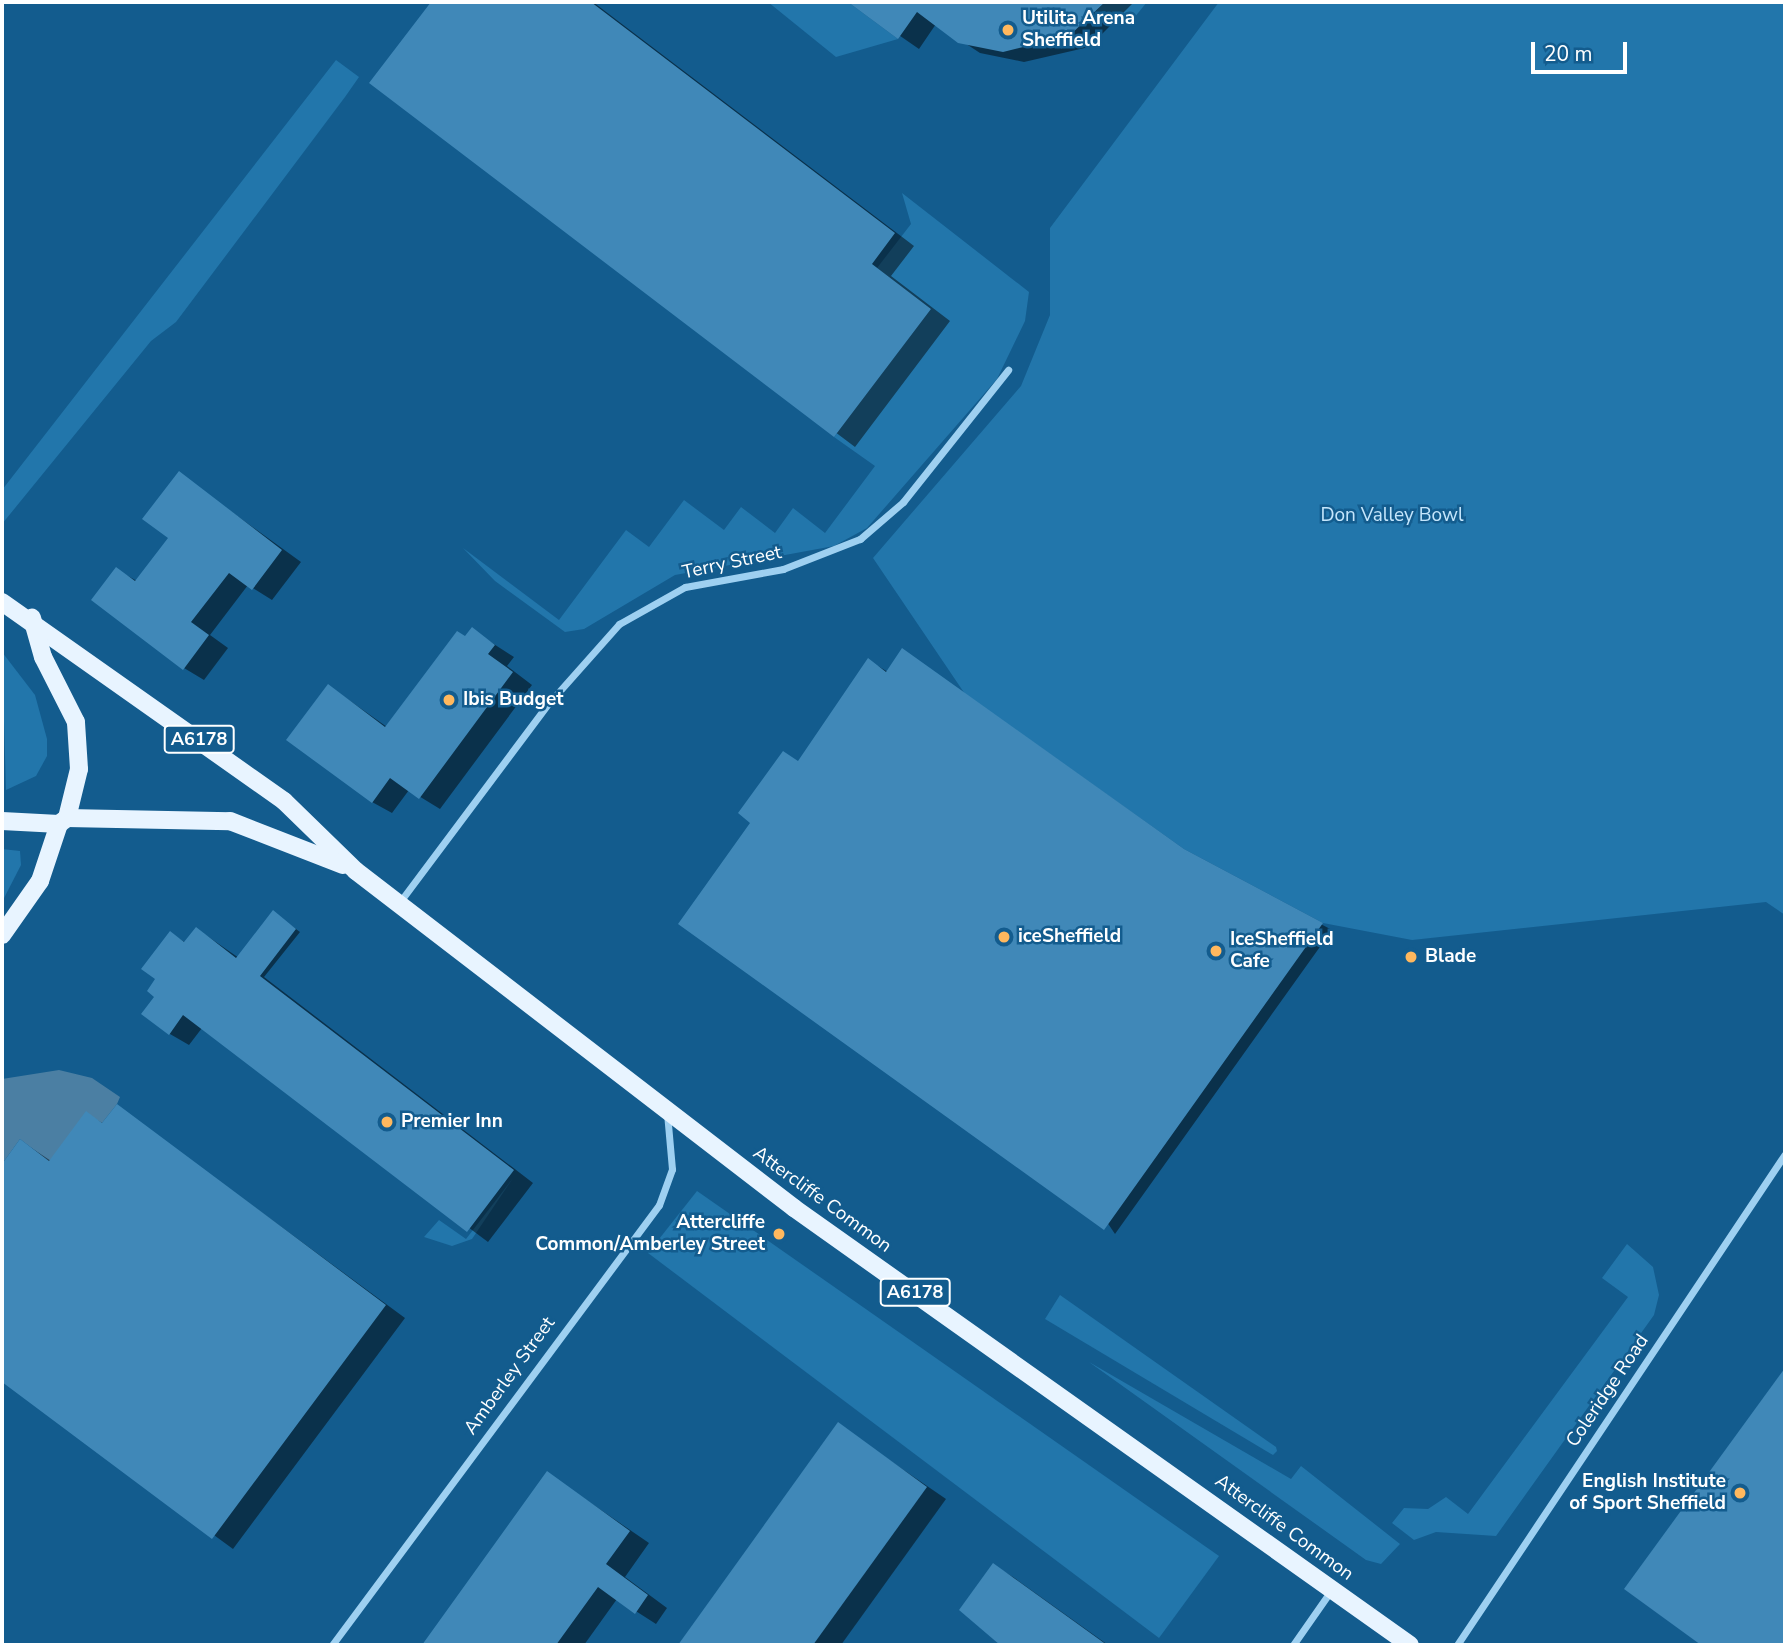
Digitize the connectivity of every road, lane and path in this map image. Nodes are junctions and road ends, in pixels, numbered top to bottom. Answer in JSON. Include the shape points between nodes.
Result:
{"nodes":[{"id":1,"x":1008,"y":370,"type":"dead end"},
{"id":2,"x":2,"y":602,"type":"edge"},
{"id":3,"x":32,"y":618,"type":"junction"},
{"id":4,"x":2,"y":821,"type":"edge"},
{"id":5,"x":63,"y":821,"type":"junction"},
{"id":6,"x":356,"y":871,"type":"junction"},
{"id":7,"x":398,"y":903,"type":"junction"},
{"id":8,"x":2,"y":935,"type":"edge"},
{"id":9,"x":667,"y":1112,"type":"junction"},
{"id":10,"x":1785,"y":1154,"type":"edge"},
{"id":11,"x":1332,"y":1588,"type":"junction"},
{"id":12,"x":332,"y":1645,"type":"edge"},
{"id":13,"x":1293,"y":1645,"type":"edge"},
{"id":14,"x":1410,"y":1645,"type":"edge"},
{"id":15,"x":1457,"y":1645,"type":"edge"}],
"edges":[{"from":1,"to":7,"type":"street","name":"Terry Street","via":[[903,502],[860,539],[783,569],[685,587],[620,624],[548,704]]},
{"from":2,"to":3,"type":"main road","number":"A6178"},
{"from":3,"to":5,"type":"main road","via":[[43,657],[76,722],[79,769]]},
{"from":3,"to":6,"type":"main road","name":"Attercliffe Common","number":"A6178","via":[[284,801]]},
{"from":4,"to":5,"type":"main road","number":"A6178"},
{"from":5,"to":6,"type":"main road","name":"Attercliffe Common","number":"A6178","via":[[230,821]]},
{"from":5,"to":8,"type":"main road","via":[[40,881]]},
{"from":6,"to":7,"type":"main road","name":"Attercliffe Common","number":"A6178"},
{"from":7,"to":9,"type":"main road","name":"Attercliffe Common","number":"A6178"},
{"from":9,"to":11,"type":"main road","name":"Attercliffe Common","number":"A6178"},
{"from":9,"to":12,"type":"street","name":"Amberley Street","via":[[672,1169],[659,1205]]},
{"from":10,"to":15,"type":"street","name":"Coleridge Road"},
{"from":11,"to":13,"type":"street"},
{"from":11,"to":14,"type":"main road","name":"Attercliffe Common","number":"A6178"}]}
